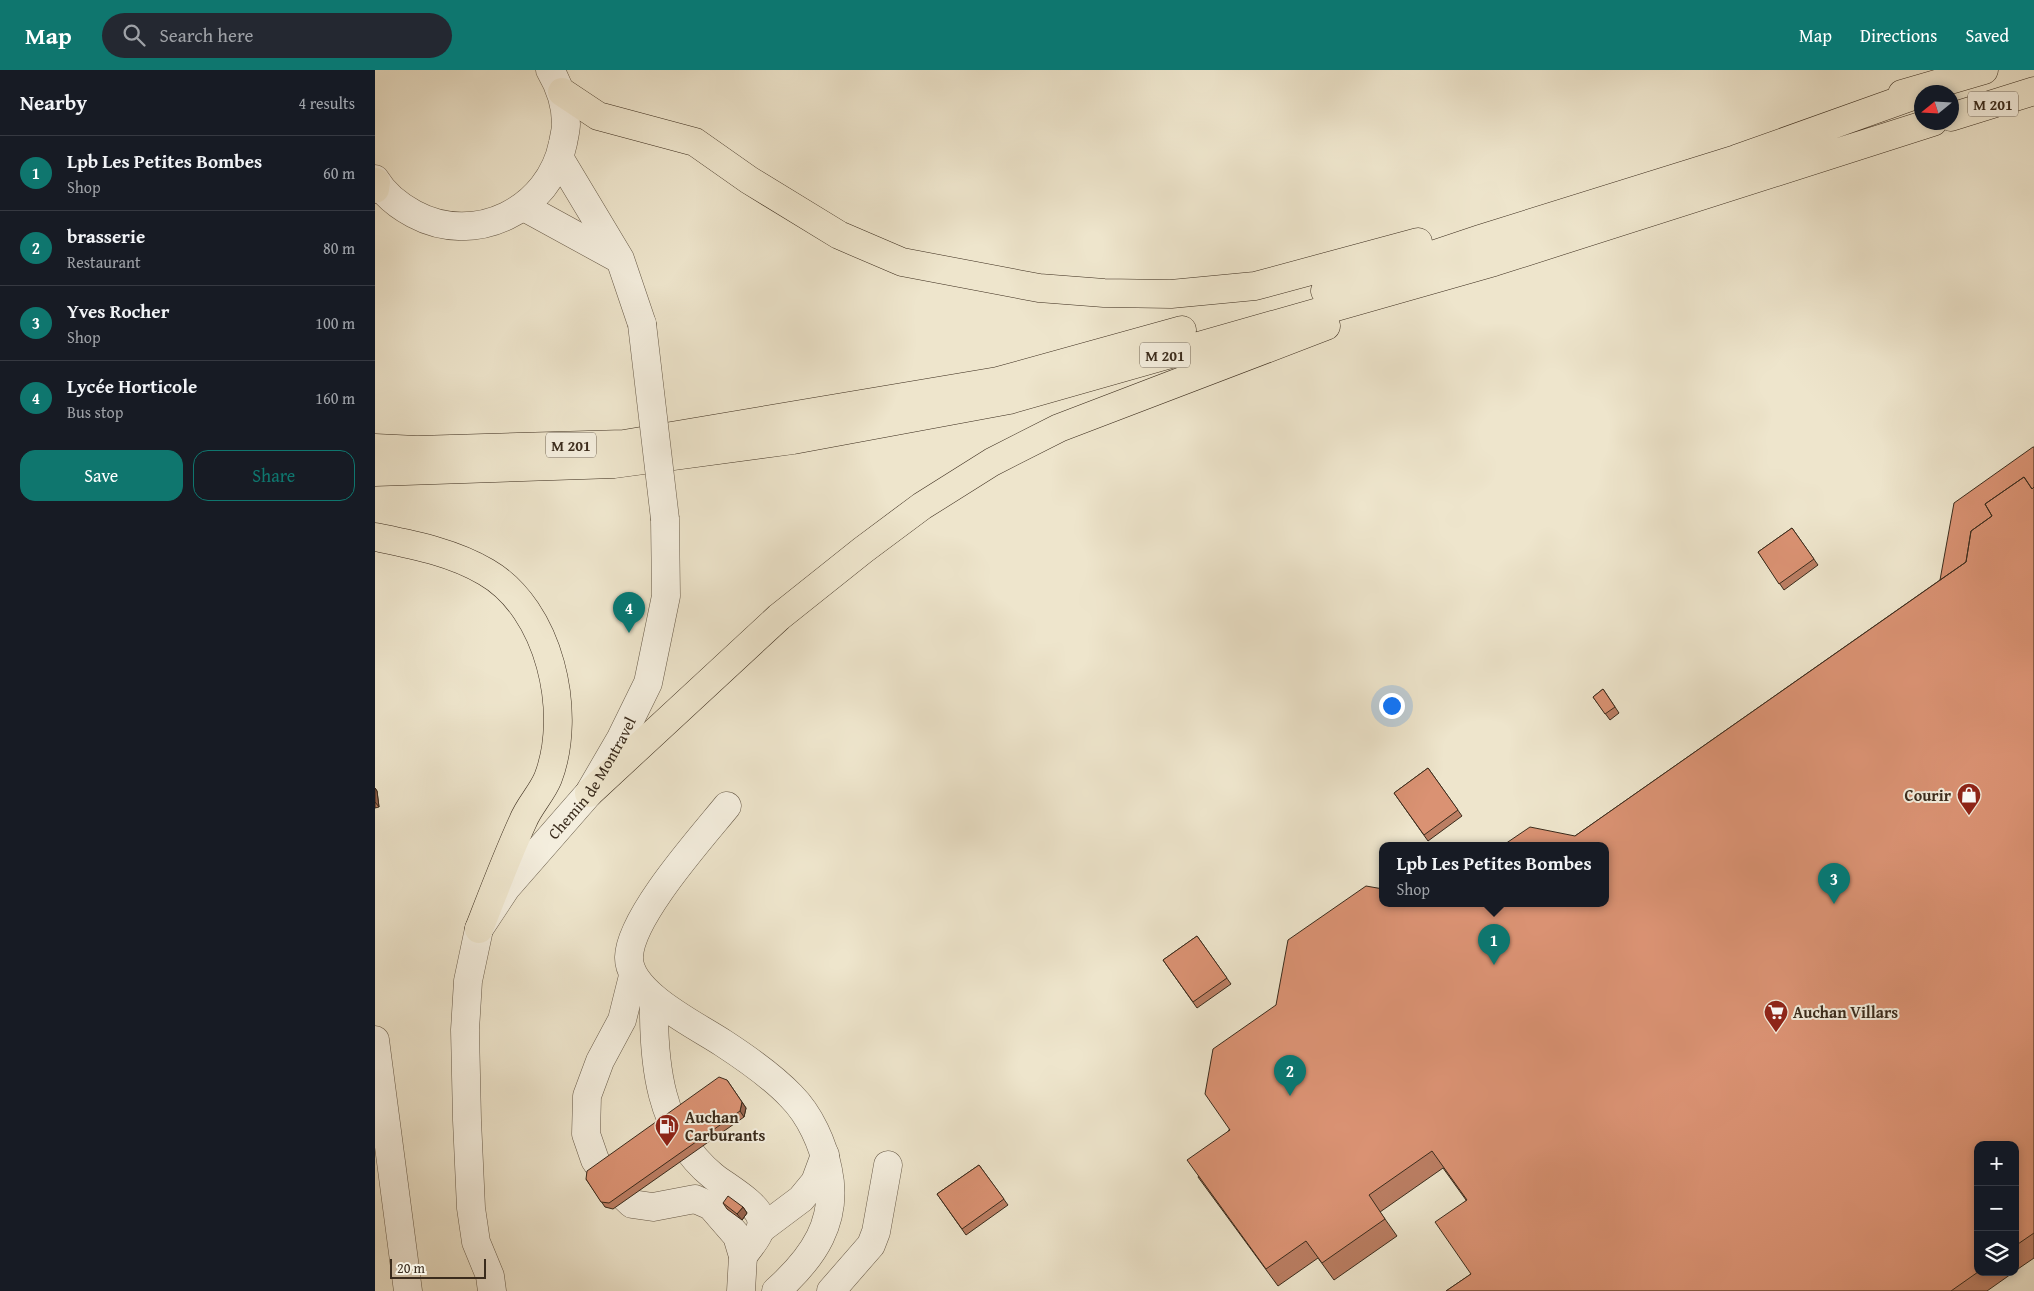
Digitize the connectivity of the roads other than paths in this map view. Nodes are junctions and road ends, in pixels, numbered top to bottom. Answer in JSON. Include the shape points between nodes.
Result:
{"nodes":[{"id":1,"x":1986,"y":70,"type":"edge"},
{"id":2,"x":556,"y":81,"type":"edge"},
{"id":3,"x":1945,"y":85,"type":"edge"},
{"id":4,"x":2034,"y":91,"type":"edge"},
{"id":5,"x":1914,"y":96,"type":"edge"},
{"id":6,"x":1959,"y":114,"type":"edge"},
{"id":7,"x":1914,"y":128,"type":"edge"},
{"id":8,"x":560,"y":159,"type":"junction"},
{"id":9,"x":375,"y":183,"type":"edge"},
{"id":10,"x":524,"y":207,"type":"junction"},
{"id":11,"x":620,"y":260,"type":"junction"},
{"id":12,"x":1493,"y":262,"type":"junction"},
{"id":13,"x":375,"y":448,"type":"edge"},
{"id":14,"x":375,"y":472,"type":"edge"},
{"id":15,"x":375,"y":537,"type":"edge"},
{"id":16,"x":589,"y":793,"type":"junction"},
{"id":17,"x":727,"y":806,"type":"dead end"},
{"id":18,"x":479,"y":930,"type":"junction"},
{"id":19,"x":633,"y":976,"type":"junction"},
{"id":20,"x":654,"y":998,"type":"junction"},
{"id":21,"x":375,"y":1040,"type":"edge"},
{"id":22,"x":825,"y":1155,"type":"junction"},
{"id":23,"x":888,"y":1165,"type":"dead end"},
{"id":24,"x":761,"y":1229,"type":"junction"},
{"id":25,"x":743,"y":1256,"type":"junction"},
{"id":26,"x":496,"y":1286,"type":"edge"},
{"id":27,"x":408,"y":1291,"type":"edge"},
{"id":28,"x":741,"y":1291,"type":"edge"},
{"id":29,"x":776,"y":1291,"type":"edge"},
{"id":30,"x":831,"y":1291,"type":"edge"}],
"edges":[{"from":1,"to":2,"type":"main road","via":[[1818,118],[1467,229],[1255,286],[1171,294],[1039,288],[902,262],[839,235],[749,180],[695,142],[598,116]]},
{"from":1,"to":3,"type":"main road","number":"M 201"},
{"from":2,"to":8,"type":"street","via":[[567,125]]},
{"from":4,"to":6,"type":"main road","number":"M 201"},
{"from":5,"to":13,"type":"main road","number":"M 201","via":[[1736,159],[1480,238],[1328,291],[998,381],[624,444],[417,450]]},
{"from":7,"to":12,"type":"main road","number":"M 201"},
{"from":8,"to":10,"type":"street","via":[[545,186]]},
{"from":8,"to":11,"type":"street","name":"Chemin de Montravel"},
{"from":9,"to":10,"type":"street","via":[[399,206],[428,222],[461,227],[494,222]]},
{"from":10,"to":11,"type":"street"},
{"from":11,"to":16,"type":"street","name":"Chemin de Montravel","bridge":true,"via":[[642,324],[665,520],[666,596],[648,684]]},
{"from":12,"to":14,"type":"main road","number":"M 201","via":[[1009,400],[793,440],[614,464]]},
{"from":12,"to":16,"type":"main road","via":[[1059,428],[992,462],[922,506],[779,617]]},
{"from":15,"to":18,"type":"main road","via":[[416,544],[454,556],[488,573],[517,598],[529,617],[544,641],[554,678],[558,731],[548,779],[523,819]]},
{"from":16,"to":18,"type":"street","name":"Chemin de Montravel","via":[[505,888]]},
{"from":17,"to":19,"type":"street","via":[[693,846],[641,918],[629,957]]},
{"from":18,"to":26,"type":"street","name":"Chemin de Montravel","via":[[467,981],[465,1058],[471,1208],[476,1242]]},
{"from":19,"to":20,"type":"street"},
{"from":19,"to":25,"type":"street","via":[[622,1020],[600,1061],[587,1096],[587,1134],[595,1160],[613,1186],[632,1204],[653,1207],[695,1199],[711,1206],[737,1236]]},
{"from":20,"to":22,"type":"street","via":[[723,1043],[792,1096],[813,1126]]},
{"from":20,"to":24,"type":"street","via":[[657,1077],[677,1133],[712,1175],[757,1210]]},
{"from":21,"to":27,"type":"street"},
{"from":22,"to":24,"type":"street","via":[[815,1182],[801,1199]]},
{"from":22,"to":29,"type":"street","via":[[832,1188],[829,1219],[813,1251]]},
{"from":23,"to":30,"type":"street","via":[[871,1245]]},
{"from":24,"to":25,"type":"street"},
{"from":25,"to":28,"type":"street"}]}
